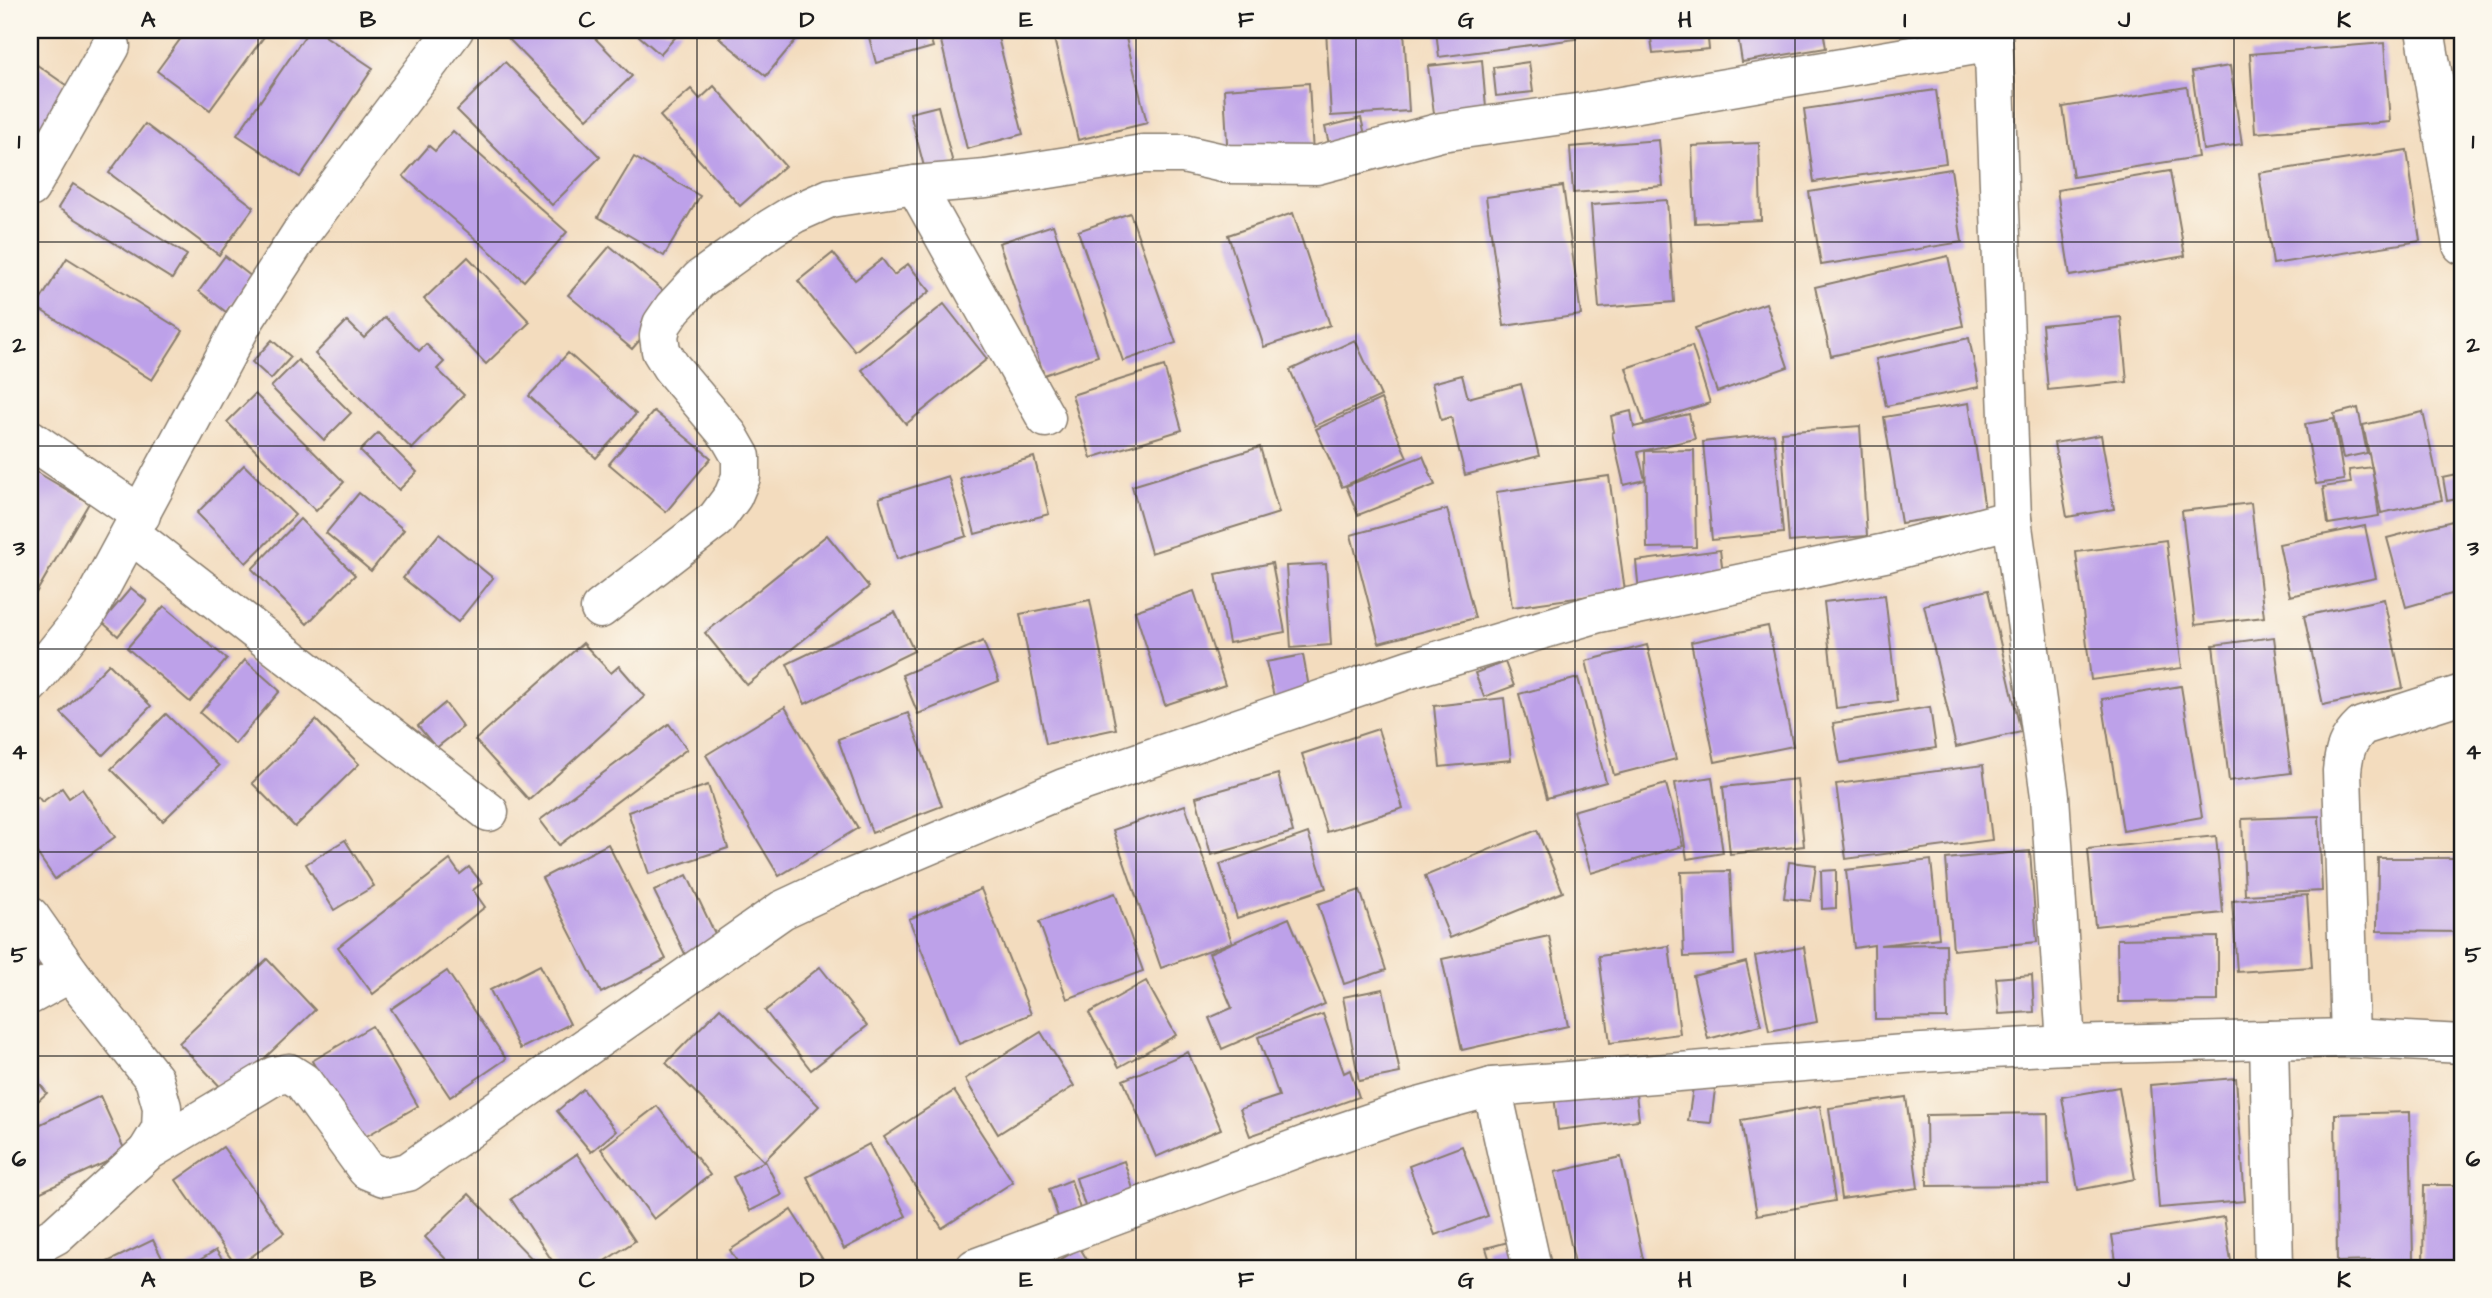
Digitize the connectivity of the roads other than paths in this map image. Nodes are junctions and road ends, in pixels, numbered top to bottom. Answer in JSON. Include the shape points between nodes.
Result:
{"nodes":[{"id":1,"x":454,"y":30,"type":"edge"},
{"id":2,"x":2425,"y":30,"type":"edge"},
{"id":3,"x":1993,"y":36,"type":"edge"},
{"id":4,"x":111,"y":46,"type":"dead end"},
{"id":5,"x":915,"y":185,"type":"junction"},
{"id":6,"x":30,"y":188,"type":"edge"},
{"id":7,"x":2462,"y":245,"type":"edge"},
{"id":8,"x":1046,"y":418,"type":"dead end"},
{"id":9,"x":30,"y":439,"type":"edge"},
{"id":10,"x":2012,"y":519,"type":"junction"},
{"id":11,"x":136,"y":524,"type":"junction"},
{"id":12,"x":600,"y":609,"type":"dead end"},
{"id":13,"x":30,"y":684,"type":"edge"},
{"id":14,"x":2462,"y":694,"type":"edge"},
{"id":15,"x":489,"y":812,"type":"dead end"},
{"id":16,"x":30,"y":916,"type":"edge"},
{"id":17,"x":70,"y":973,"type":"junction"},
{"id":18,"x":30,"y":995,"type":"edge"},
{"id":19,"x":2350,"y":1038,"type":"junction"},
{"id":20,"x":2269,"y":1040,"type":"junction"},
{"id":21,"x":2462,"y":1044,"type":"edge"},
{"id":22,"x":2066,"y":1045,"type":"junction"},
{"id":23,"x":1492,"y":1087,"type":"junction"},
{"id":24,"x":147,"y":1152,"type":"junction"},
{"id":25,"x":30,"y":1250,"type":"edge"},
{"id":26,"x":975,"y":1268,"type":"edge"},
{"id":27,"x":1532,"y":1268,"type":"edge"},
{"id":28,"x":2274,"y":1268,"type":"edge"}],
"edges":[{"from":1,"to":11,"type":"street","via":[[301,233],[251,310]]},
{"from":2,"to":7,"type":"street"},
{"from":3,"to":5,"type":"street","via":[[1598,110],[1441,132],[1317,165],[1227,164],[1183,155],[1143,154]]},
{"from":3,"to":10,"type":"street"},
{"from":4,"to":6,"type":"street"},
{"from":5,"to":8,"type":"street"},
{"from":5,"to":12,"type":"street","via":[[830,198],[794,214],[699,279],[673,308],[662,324],[661,351],[729,436],[741,457],[741,477],[716,519]]},
{"from":9,"to":11,"type":"street"},
{"from":10,"to":22,"type":"street","via":[[2050,796]]},
{"from":10,"to":24,"type":"street","via":[[1885,553],[1595,614],[1410,669],[1064,788],[782,910],[408,1172],[384,1177],[367,1170],[303,1082],[289,1073],[274,1076]]},
{"from":11,"to":13,"type":"street","via":[[87,613]]},
{"from":11,"to":15,"type":"street"},
{"from":14,"to":19,"type":"street","via":[[2362,726],[2344,750]]},
{"from":16,"to":17,"type":"street"},
{"from":17,"to":18,"type":"street"},
{"from":17,"to":24,"type":"street","via":[[154,1079],[162,1107],[161,1129]]},
{"from":19,"to":20,"type":"street"},
{"from":19,"to":21,"type":"street"},
{"from":20,"to":22,"type":"street"},
{"from":20,"to":28,"type":"street"},
{"from":22,"to":23,"type":"street"},
{"from":23,"to":26,"type":"street","via":[[1328,1137]]},
{"from":23,"to":27,"type":"street"},
{"from":24,"to":25,"type":"street","via":[[55,1235]]}]}
